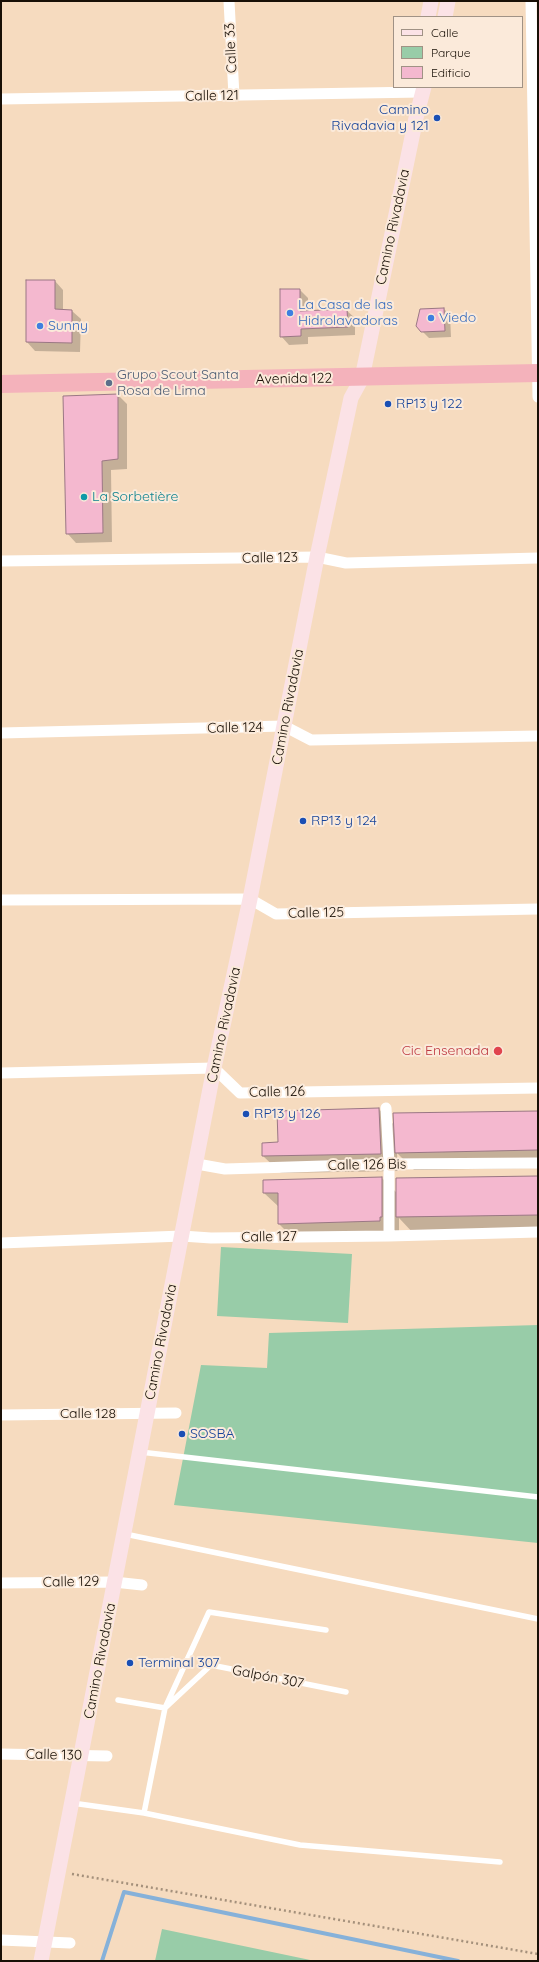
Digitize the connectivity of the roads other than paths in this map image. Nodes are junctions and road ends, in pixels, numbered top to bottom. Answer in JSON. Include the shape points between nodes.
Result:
{"nodes":[{"id":1,"x":229,"y":1,"type":"edge"},
{"id":2,"x":431,"y":1,"type":"edge"},
{"id":3,"x":448,"y":1,"type":"edge"},
{"id":4,"x":531,"y":1,"type":"edge"},
{"id":5,"x":428,"y":16,"type":"edge"},
{"id":6,"x":444,"y":16,"type":"edge"},
{"id":7,"x":423,"y":89,"type":"edge"},
{"id":8,"x":234,"y":96,"type":"junction"},
{"id":9,"x":1,"y":99,"type":"edge"},
{"id":10,"x":538,"y":374,"type":"edge"},
{"id":11,"x":362,"y":378,"type":"junction"},
{"id":12,"x":1,"y":384,"type":"edge"},
{"id":13,"x":538,"y":397,"type":"edge"},
{"id":14,"x":317,"y":557,"type":"junction"},
{"id":15,"x":538,"y":558,"type":"edge"},
{"id":16,"x":1,"y":561,"type":"edge"},
{"id":17,"x":284,"y":726,"type":"junction"},
{"id":18,"x":1,"y":733,"type":"edge"},
{"id":19,"x":538,"y":736,"type":"edge"},
{"id":20,"x":250,"y":899,"type":"junction"},
{"id":21,"x":1,"y":900,"type":"edge"},
{"id":22,"x":538,"y":909,"type":"edge"},
{"id":23,"x":214,"y":1068,"type":"junction"},
{"id":24,"x":1,"y":1073,"type":"edge"},
{"id":25,"x":538,"y":1088,"type":"edge"},
{"id":26,"x":386,"y":1108,"type":"dead end"},
{"id":27,"x":538,"y":1163,"type":"edge"},
{"id":28,"x":196,"y":1164,"type":"junction"},
{"id":29,"x":389,"y":1164,"type":"junction"},
{"id":30,"x":538,"y":1232,"type":"edge"},
{"id":31,"x":182,"y":1236,"type":"junction"},
{"id":32,"x":389,"y":1236,"type":"junction"},
{"id":33,"x":1,"y":1243,"type":"edge"},
{"id":34,"x":176,"y":1413,"type":"dead end"},
{"id":35,"x":147,"y":1414,"type":"junction"},
{"id":36,"x":1,"y":1415,"type":"edge"},
{"id":37,"x":140,"y":1452,"type":"junction"},
{"id":38,"x":538,"y":1497,"type":"edge"},
{"id":39,"x":124,"y":1534,"type":"junction"},
{"id":40,"x":114,"y":1582,"type":"junction"},
{"id":41,"x":1,"y":1583,"type":"edge"},
{"id":42,"x":142,"y":1586,"type":"dead end"},
{"id":43,"x":538,"y":1619,"type":"edge"},
{"id":44,"x":326,"y":1630,"type":"dead end"},
{"id":45,"x":346,"y":1692,"type":"dead end"},
{"id":46,"x":118,"y":1700,"type":"dead end"},
{"id":47,"x":165,"y":1708,"type":"junction"},
{"id":48,"x":1,"y":1754,"type":"edge"},
{"id":49,"x":82,"y":1755,"type":"junction"},
{"id":50,"x":107,"y":1756,"type":"dead end"},
{"id":51,"x":72,"y":1803,"type":"junction"},
{"id":52,"x":144,"y":1813,"type":"junction"},
{"id":53,"x":500,"y":1862,"type":"dead end"},
{"id":54,"x":1,"y":1940,"type":"edge"},
{"id":55,"x":45,"y":1942,"type":"junction"},
{"id":56,"x":70,"y":1943,"type":"dead end"},
{"id":57,"x":41,"y":1961,"type":"edge"}],
"edges":[{"from":1,"to":8,"type":"street","name":"Calle 33"},
{"from":2,"to":5,"type":"main road"},
{"from":3,"to":6,"type":"main road"},
{"from":4,"to":10,"type":"street"},
{"from":7,"to":8,"type":"street","name":"Calle 121"},
{"from":7,"to":11,"type":"main road","name":"Camino Rivadavia"},
{"from":8,"to":9,"type":"street","name":"Calle 121"},
{"from":10,"to":11,"type":"highway","name":"Avenida 122"},
{"from":10,"to":13,"type":"street"},
{"from":11,"to":12,"type":"highway","name":"Avenida 122"},
{"from":11,"to":14,"type":"main road","name":"Camino Rivadavia","via":[[351,398]]},
{"from":14,"to":15,"type":"street","name":"Calle 123","via":[[346,563]]},
{"from":14,"to":16,"type":"street","name":"Calle 123"},
{"from":14,"to":17,"type":"main road","name":"Camino Rivadavia"},
{"from":17,"to":18,"type":"street","name":"Calle 124"},
{"from":17,"to":19,"type":"street","name":"Calle 124","via":[[311,740]]},
{"from":17,"to":20,"type":"main road","name":"Camino Rivadavia"},
{"from":20,"to":21,"type":"street"},
{"from":20,"to":22,"type":"street","name":"Calle 125","via":[[276,914]]},
{"from":20,"to":23,"type":"main road","name":"Camino Rivadavia"},
{"from":23,"to":24,"type":"street"},
{"from":23,"to":25,"type":"street","name":"Calle 126","via":[[240,1093]]},
{"from":23,"to":28,"type":"main road","name":"Camino Rivadavia"},
{"from":26,"to":29,"type":"street"},
{"from":27,"to":29,"type":"street","name":"Calle 126 Bis"},
{"from":28,"to":29,"type":"street","name":"Calle 126 Bis","via":[[225,1169]]},
{"from":28,"to":31,"type":"main road","name":"Camino Rivadavia"},
{"from":29,"to":32,"type":"street"},
{"from":30,"to":32,"type":"street","name":"Calle 127"},
{"from":31,"to":32,"type":"street","name":"Calle 127"},
{"from":31,"to":33,"type":"street","name":"Calle 127"},
{"from":31,"to":35,"type":"main road","name":"Camino Rivadavia"},
{"from":34,"to":35,"type":"street","name":"Calle 128"},
{"from":35,"to":36,"type":"street","name":"Calle 128"},
{"from":35,"to":37,"type":"main road","name":"Camino Rivadavia"},
{"from":37,"to":38,"type":"lane"},
{"from":37,"to":39,"type":"main road","name":"Camino Rivadavia"},
{"from":39,"to":40,"type":"main road","name":"Camino Rivadavia"},
{"from":39,"to":43,"type":"lane"},
{"from":40,"to":41,"type":"street","name":"Calle 129"},
{"from":40,"to":42,"type":"street","name":"Calle 129"},
{"from":40,"to":49,"type":"main road","name":"Camino Rivadavia"},
{"from":44,"to":47,"type":"lane","via":[[209,1612]]},
{"from":45,"to":47,"type":"lane","name":"Galpón 307","via":[[211,1665]]},
{"from":46,"to":47,"type":"lane"},
{"from":47,"to":52,"type":"lane"},
{"from":48,"to":49,"type":"street","name":"Calle 130"},
{"from":49,"to":50,"type":"street","name":"Calle 130"},
{"from":49,"to":51,"type":"main road","name":"Camino Rivadavia"},
{"from":51,"to":52,"type":"lane"},
{"from":51,"to":55,"type":"main road","name":"Camino Rivadavia"},
{"from":52,"to":53,"type":"lane","via":[[300,1845]]},
{"from":54,"to":55,"type":"street"},
{"from":55,"to":56,"type":"street"},
{"from":55,"to":57,"type":"main road","name":"Camino Rivadavia"}]}
